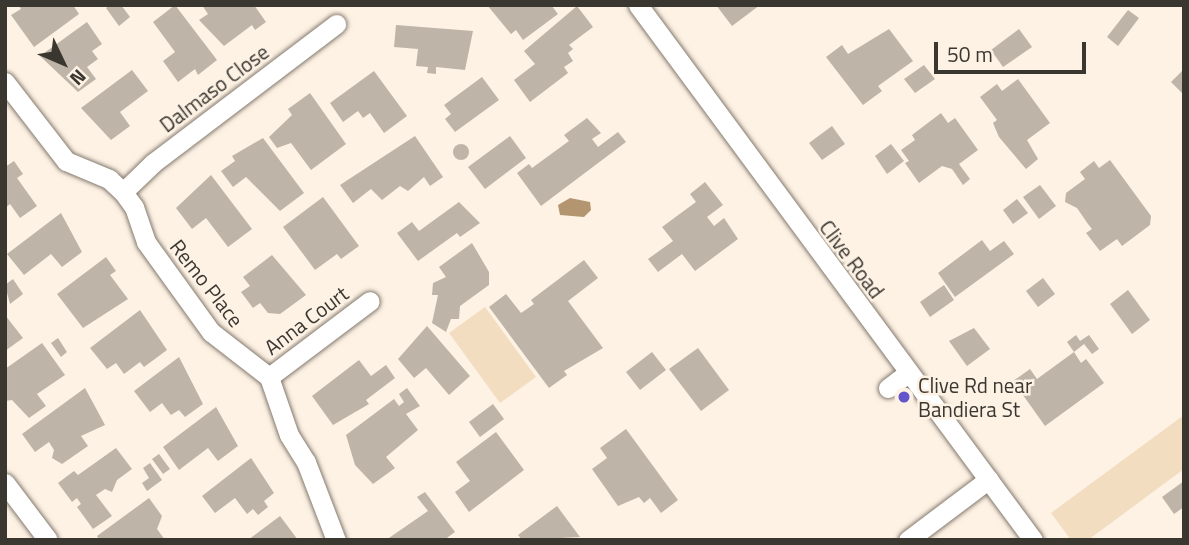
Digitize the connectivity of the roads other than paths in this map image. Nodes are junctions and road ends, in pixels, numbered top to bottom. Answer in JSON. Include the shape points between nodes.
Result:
{"nodes":[{"id":1,"x":638,"y":5,"type":"edge"},
{"id":2,"x":336,"y":24,"type":"dead end"},
{"id":3,"x":5,"y":82,"type":"edge"},
{"id":4,"x":123,"y":192,"type":"junction"},
{"id":5,"x":370,"y":301,"type":"dead end"},
{"id":6,"x":909,"y":372,"type":"junction"},
{"id":7,"x":269,"y":377,"type":"junction"},
{"id":8,"x":888,"y":388,"type":"dead end"},
{"id":9,"x":989,"y":479,"type":"junction"},
{"id":10,"x":5,"y":483,"type":"edge"},
{"id":11,"x":48,"y":540,"type":"edge"},
{"id":12,"x":336,"y":540,"type":"edge"},
{"id":13,"x":908,"y":540,"type":"edge"},
{"id":14,"x":1033,"y":540,"type":"edge"}],
"edges":[{"from":1,"to":6,"type":"street","name":"Clive Road"},
{"from":2,"to":4,"type":"street","name":"Dalmaso Close","via":[[153,163]]},
{"from":3,"to":4,"type":"street","name":"Remo Place","via":[[66,161],[109,179]]},
{"from":4,"to":7,"type":"street","name":"Remo Place","via":[[134,207],[146,242],[211,332]]},
{"from":5,"to":7,"type":"street","name":"Anna Court"},
{"from":6,"to":8,"type":"street"},
{"from":6,"to":9,"type":"street","name":"Clive Road"},
{"from":7,"to":12,"type":"street","via":[[285,426],[306,462]]},
{"from":9,"to":13,"type":"street"},
{"from":9,"to":14,"type":"street","name":"Clive Road"},
{"from":10,"to":11,"type":"street"}]}
